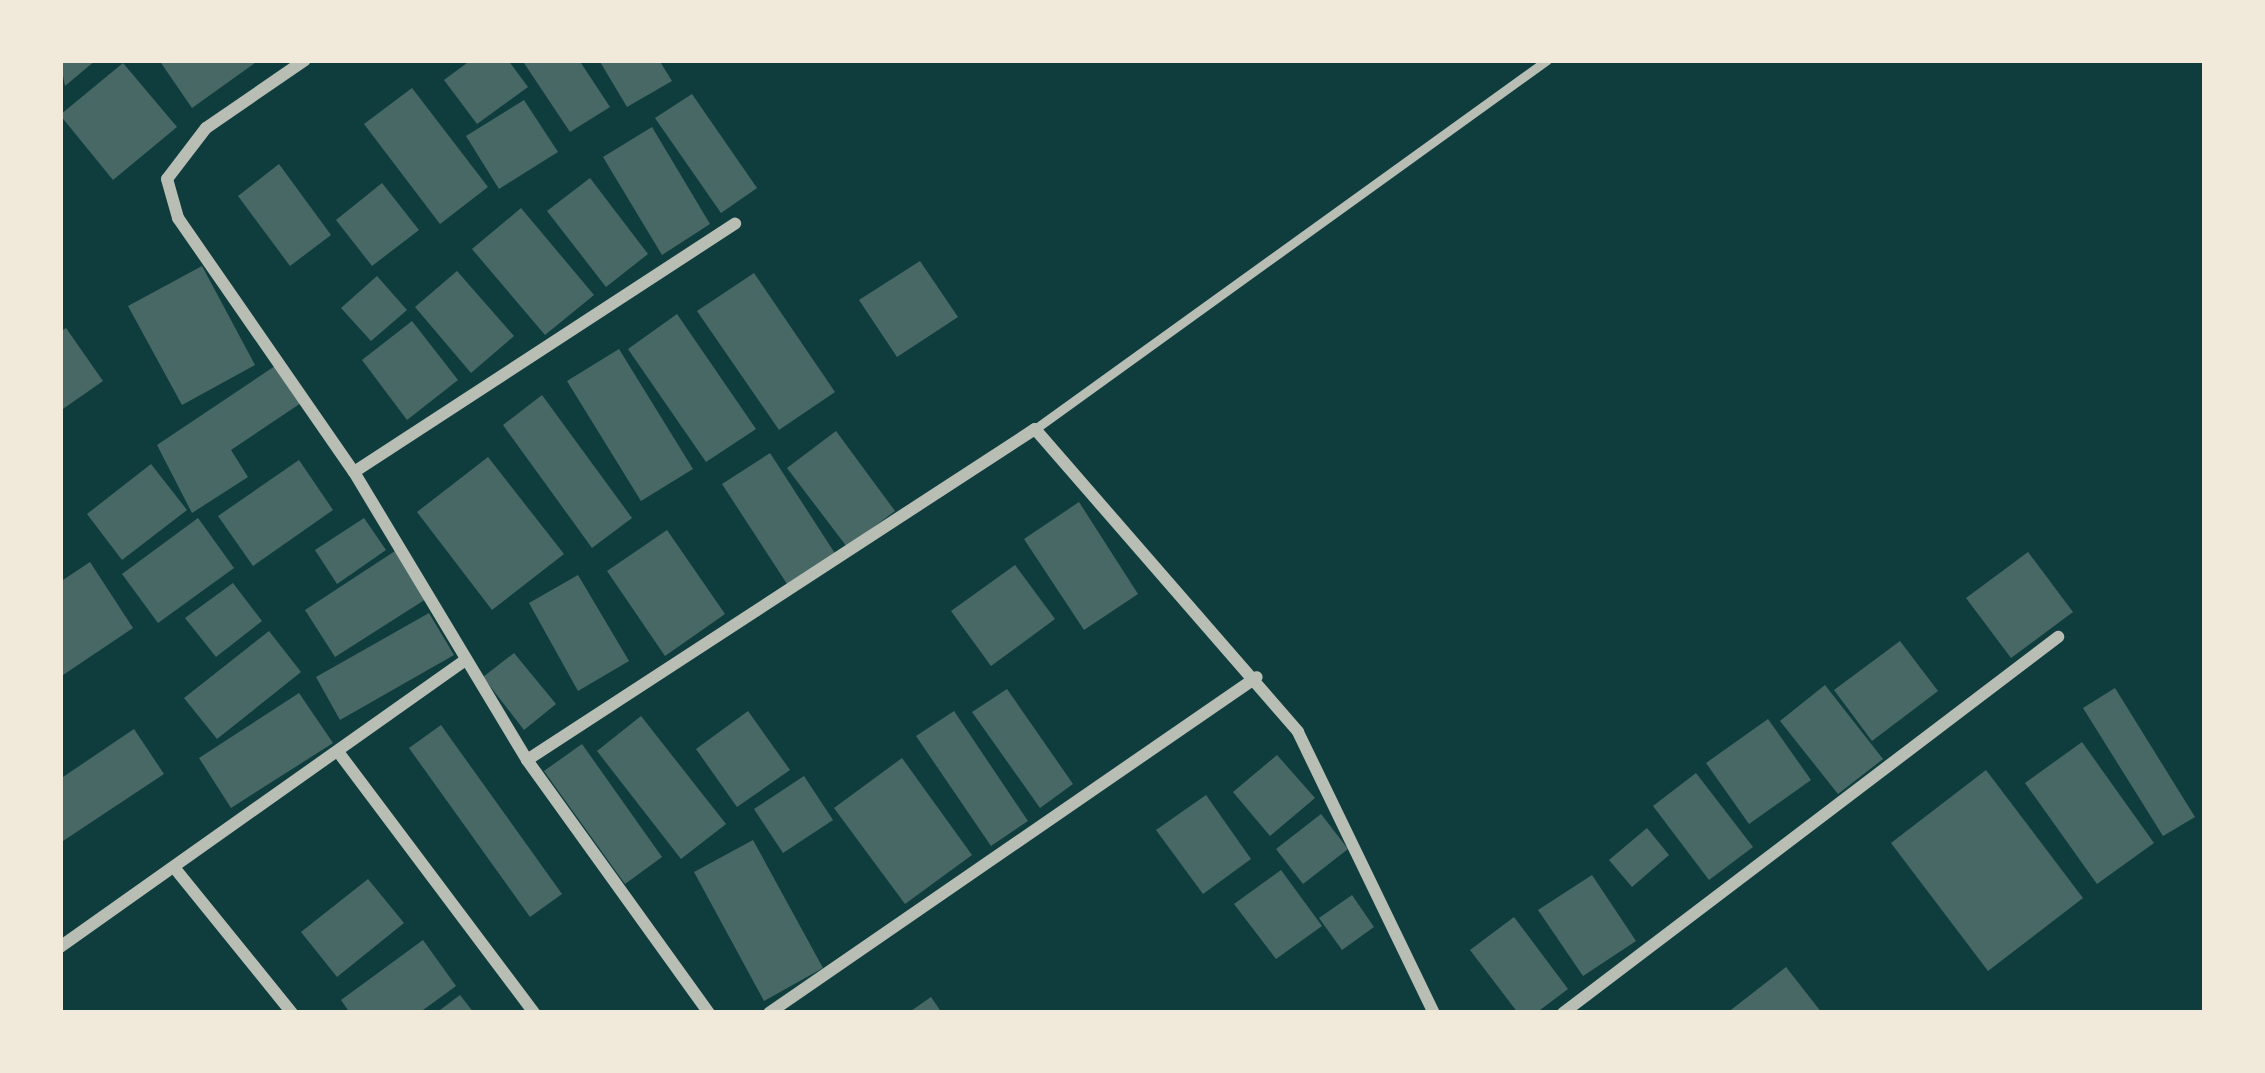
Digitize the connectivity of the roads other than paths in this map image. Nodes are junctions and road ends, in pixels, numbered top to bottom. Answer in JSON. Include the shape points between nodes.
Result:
{"nodes":[{"id":1,"x":305,"y":60,"type":"edge"},
{"id":2,"x":1547,"y":60,"type":"edge"},
{"id":3,"x":735,"y":224,"type":"dead end"},
{"id":4,"x":1035,"y":429,"type":"junction"},
{"id":5,"x":354,"y":472,"type":"junction"},
{"id":6,"x":2058,"y":638,"type":"dead end"},
{"id":7,"x":466,"y":661,"type":"junction"},
{"id":8,"x":1257,"y":676,"type":"junction"},
{"id":9,"x":339,"y":753,"type":"junction"},
{"id":10,"x":527,"y":760,"type":"junction"},
{"id":11,"x":177,"y":871,"type":"junction"},
{"id":12,"x":60,"y":947,"type":"edge"},
{"id":13,"x":292,"y":1013,"type":"edge"},
{"id":14,"x":534,"y":1013,"type":"edge"},
{"id":15,"x":709,"y":1013,"type":"edge"},
{"id":16,"x":769,"y":1013,"type":"edge"},
{"id":17,"x":1434,"y":1013,"type":"edge"},
{"id":18,"x":1563,"y":1013,"type":"edge"}],
"edges":[{"from":1,"to":5,"type":"street","via":[[206,128],[167,179],[178,218]]},
{"from":2,"to":4,"type":"lane"},
{"from":3,"to":5,"type":"street"},
{"from":4,"to":8,"type":"street"},
{"from":4,"to":10,"type":"street"},
{"from":5,"to":7,"type":"street"},
{"from":6,"to":18,"type":"street"},
{"from":7,"to":9,"type":"street"},
{"from":7,"to":10,"type":"street"},
{"from":8,"to":16,"type":"street"},
{"from":8,"to":17,"type":"street","via":[[1298,732]]},
{"from":9,"to":11,"type":"street"},
{"from":9,"to":14,"type":"street"},
{"from":10,"to":15,"type":"street"},
{"from":11,"to":12,"type":"street"},
{"from":11,"to":13,"type":"street"}]}
